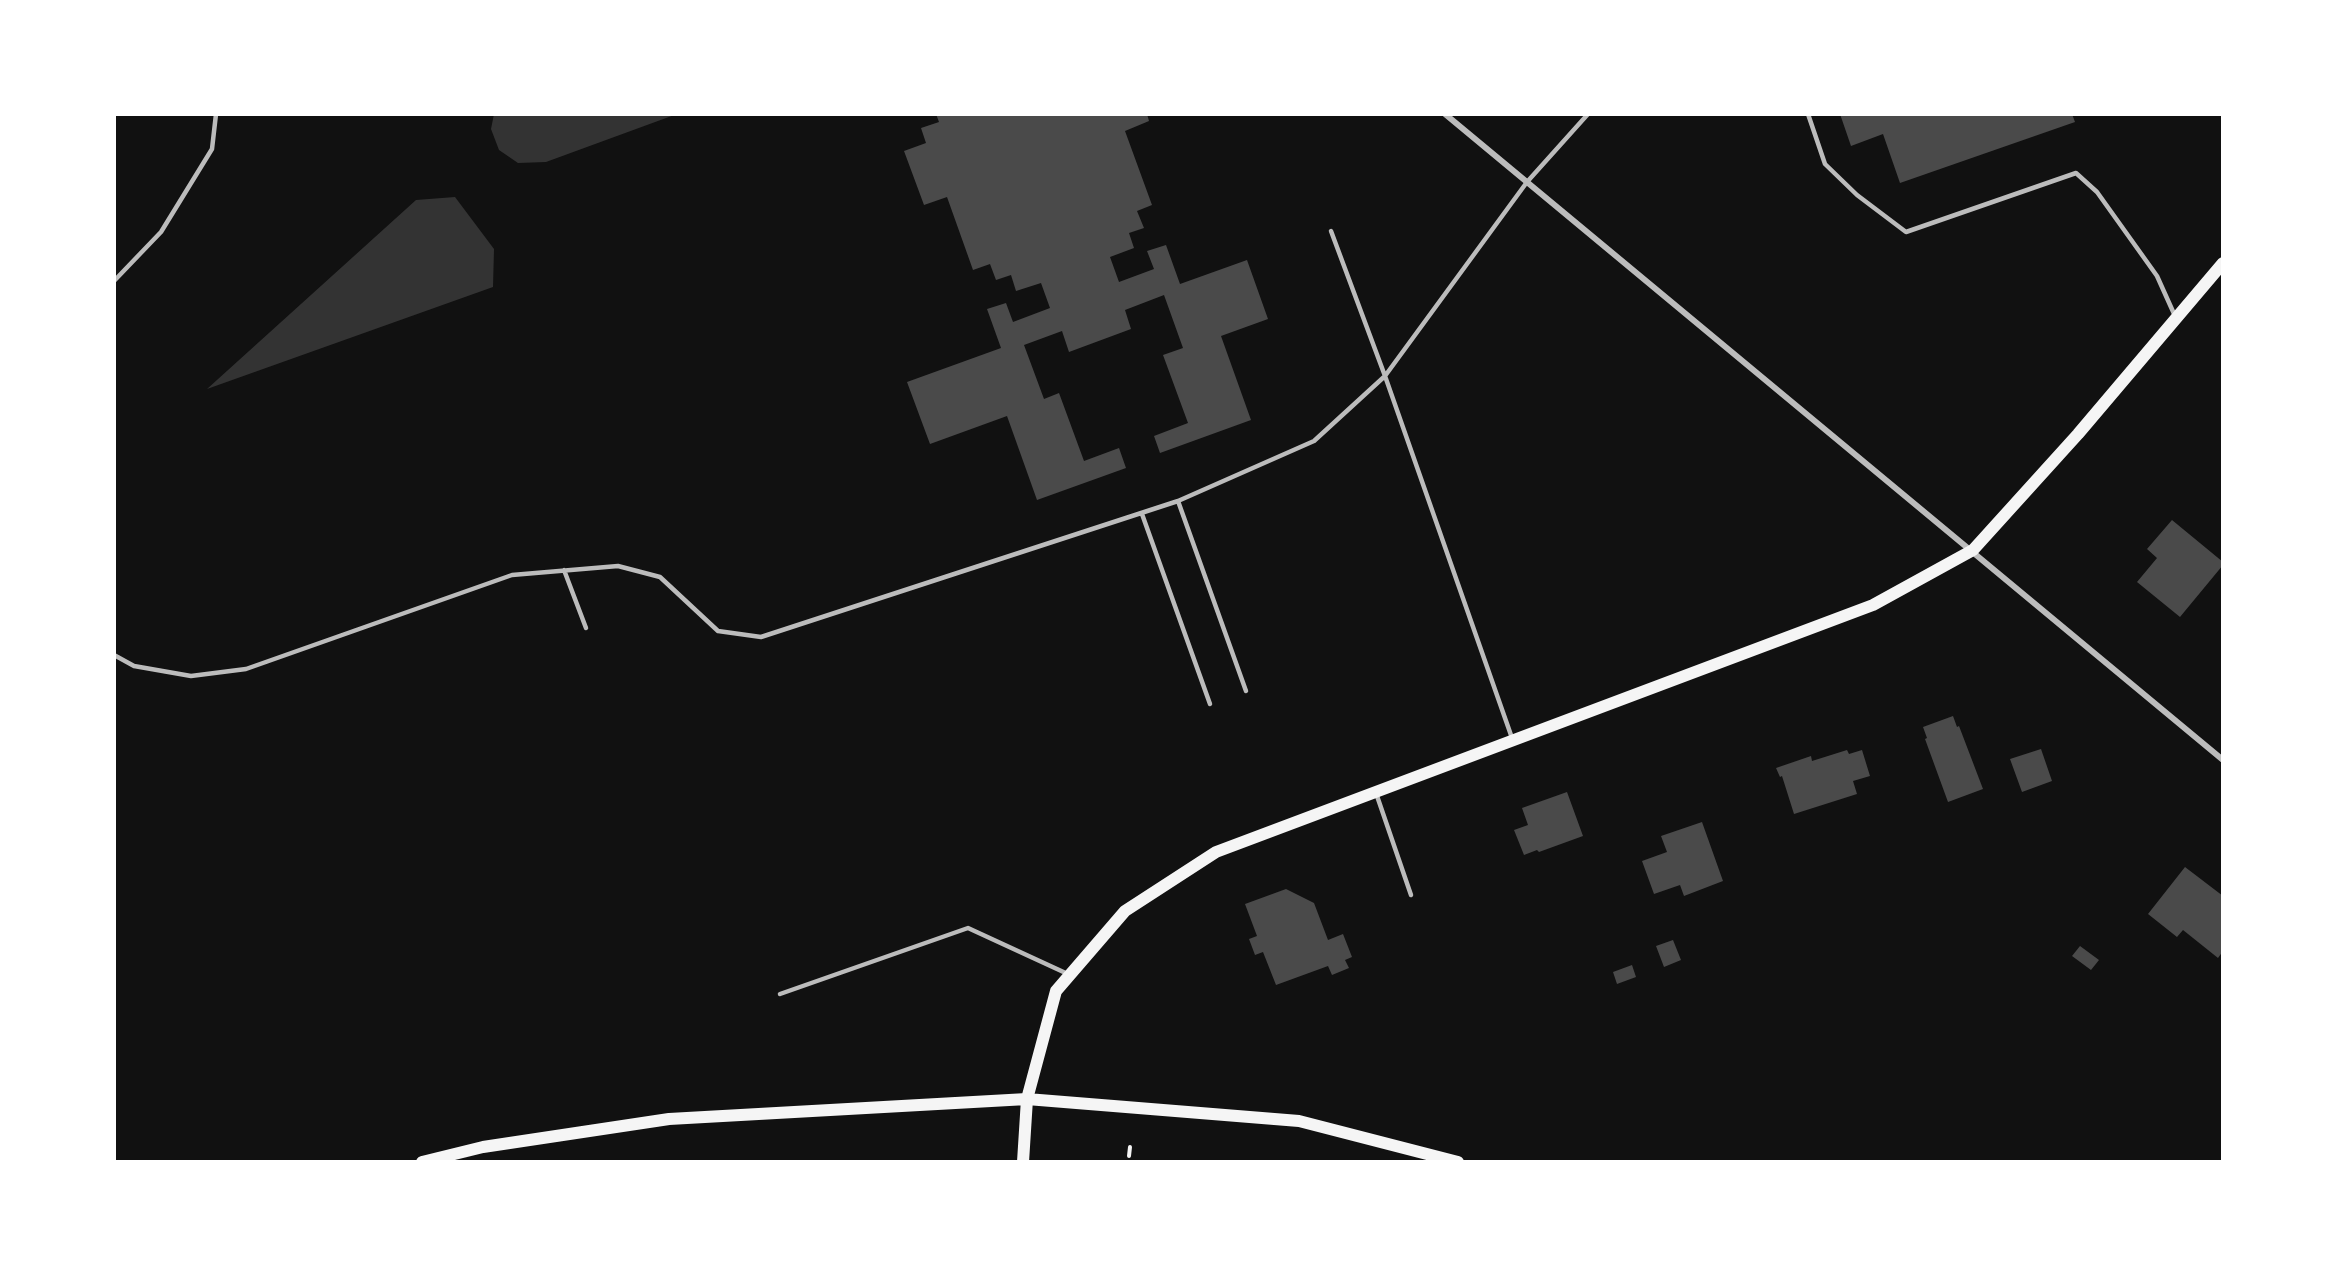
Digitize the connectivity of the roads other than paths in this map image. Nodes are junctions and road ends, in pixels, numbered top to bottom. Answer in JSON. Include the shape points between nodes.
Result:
{"nodes":[{"id":1,"x":216,"y":114,"type":"edge"},
{"id":2,"x":1445,"y":114,"type":"edge"},
{"id":3,"x":1588,"y":114,"type":"edge"},
{"id":4,"x":1808,"y":114,"type":"edge"},
{"id":5,"x":1527,"y":182,"type":"junction"},
{"id":6,"x":1331,"y":231,"type":"dead end"},
{"id":7,"x":2223,"y":263,"type":"edge"},
{"id":8,"x":114,"y":280,"type":"edge"},
{"id":9,"x":2176,"y":320,"type":"junction"},
{"id":10,"x":1385,"y":376,"type":"junction"},
{"id":11,"x":1178,"y":501,"type":"junction"},
{"id":12,"x":1142,"y":514,"type":"junction"},
{"id":13,"x":1973,"y":550,"type":"junction"},
{"id":14,"x":564,"y":570,"type":"junction"},
{"id":15,"x":586,"y":628,"type":"dead end"},
{"id":16,"x":114,"y":655,"type":"edge"},
{"id":17,"x":1246,"y":691,"type":"dead end"},
{"id":18,"x":1210,"y":704,"type":"dead end"},
{"id":19,"x":1513,"y":741,"type":"junction"},
{"id":20,"x":2223,"y":760,"type":"edge"},
{"id":21,"x":1376,"y":793,"type":"junction"},
{"id":22,"x":1412,"y":895,"type":"dead end"},
{"id":23,"x":1070,"y":975,"type":"junction"},
{"id":24,"x":780,"y":994,"type":"dead end"},
{"id":25,"x":1027,"y":1099,"type":"junction"},
{"id":26,"x":422,"y":1162,"type":"edge"},
{"id":27,"x":1023,"y":1162,"type":"edge"},
{"id":28,"x":1458,"y":1162,"type":"edge"}],
"edges":[{"from":1,"to":8,"type":"lane","via":[[212,149],[161,232]]},
{"from":2,"to":5,"type":"street"},
{"from":3,"to":5,"type":"lane"},
{"from":4,"to":9,"type":"lane","via":[[1826,164],[1857,195],[1906,232],[2076,173],[2097,192],[2157,276]]},
{"from":5,"to":10,"type":"lane"},
{"from":5,"to":13,"type":"street"},
{"from":6,"to":10,"type":"lane"},
{"from":7,"to":9,"type":"main road"},
{"from":9,"to":13,"type":"main road"},
{"from":10,"to":11,"type":"lane","via":[[1314,441]]},
{"from":10,"to":19,"type":"lane"},
{"from":11,"to":12,"type":"lane"},
{"from":11,"to":17,"type":"lane"},
{"from":12,"to":14,"type":"lane","via":[[761,637],[718,631],[660,577],[618,566]]},
{"from":12,"to":18,"type":"lane"},
{"from":13,"to":19,"type":"main road","via":[[1873,605]]},
{"from":13,"to":20,"type":"street"},
{"from":14,"to":15,"type":"lane"},
{"from":14,"to":16,"type":"lane","via":[[512,575],[246,669],[191,676],[134,666]]},
{"from":19,"to":21,"type":"main road"},
{"from":21,"to":22,"type":"lane"},
{"from":21,"to":23,"type":"main road","via":[[1216,852],[1125,911]]},
{"from":23,"to":24,"type":"lane","via":[[968,928]]},
{"from":23,"to":25,"type":"main road","via":[[1056,991]]},
{"from":25,"to":26,"type":"main road","via":[[669,1119],[483,1147]]},
{"from":25,"to":27,"type":"main road"},
{"from":25,"to":28,"type":"main road","via":[[1299,1121]]}]}
